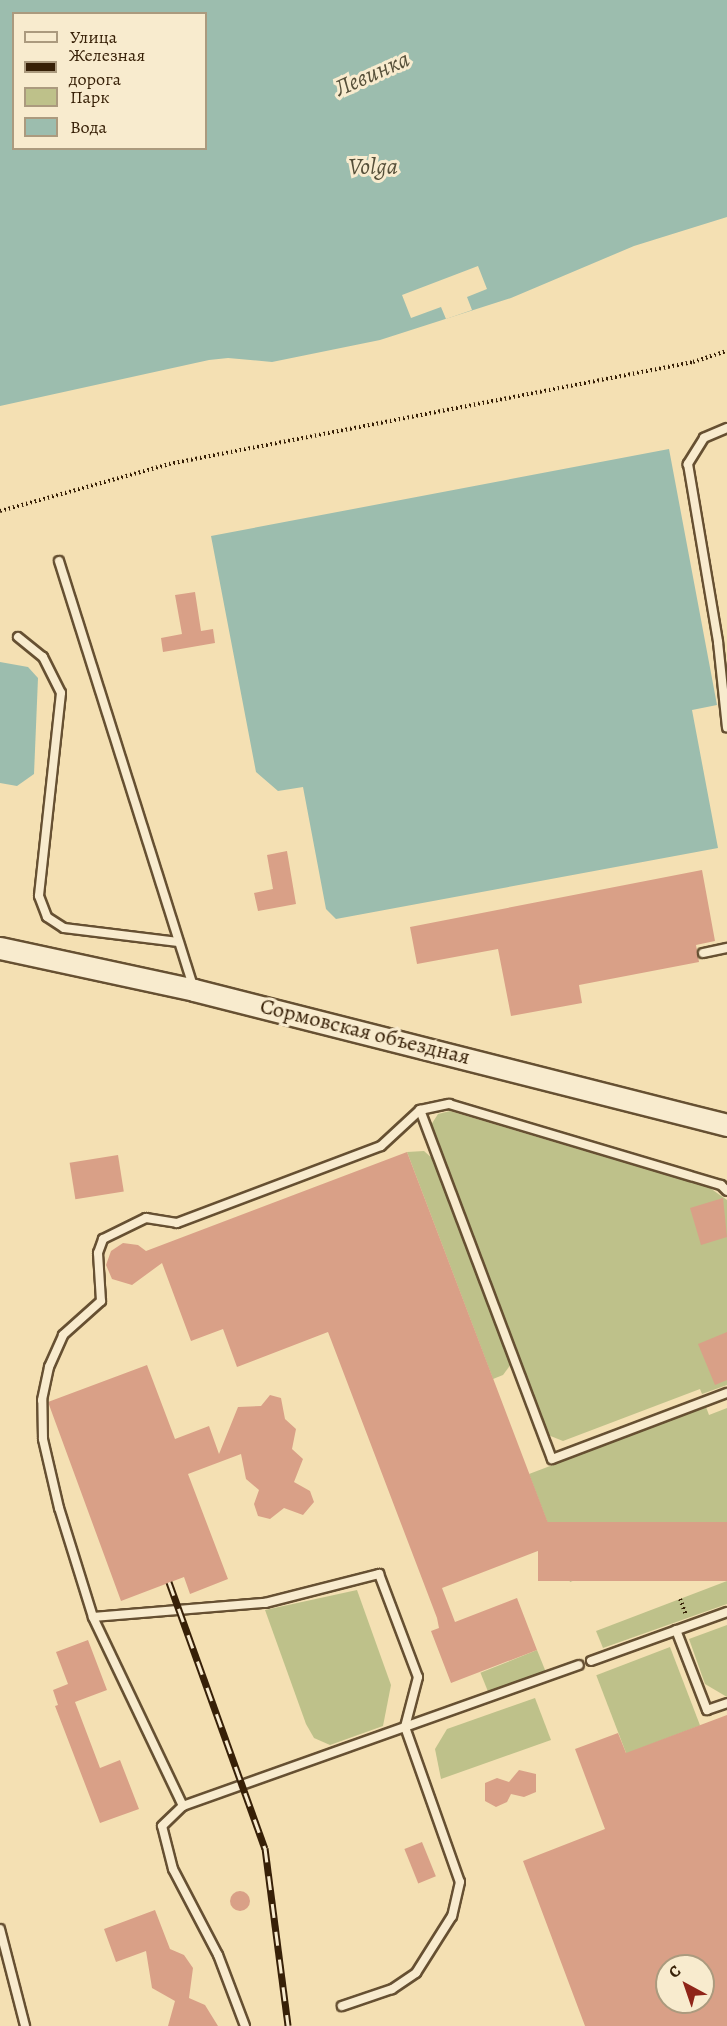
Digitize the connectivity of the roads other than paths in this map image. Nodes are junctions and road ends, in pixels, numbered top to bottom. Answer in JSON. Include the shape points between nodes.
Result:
{"nodes":[{"id":1,"x":727,"y":428,"type":"edge"},
{"id":2,"x":59,"y":561,"type":"dead end"},
{"id":3,"x":18,"y":637,"type":"dead end"},
{"id":4,"x":727,"y":728,"type":"edge"},
{"id":5,"x":178,"y":942,"type":"junction"},
{"id":6,"x":0,"y":948,"type":"edge"},
{"id":7,"x":727,"y":948,"type":"edge"},
{"id":8,"x":703,"y":953,"type":"dead end"},
{"id":9,"x":194,"y":990,"type":"junction"},
{"id":10,"x":420,"y":1110,"type":"junction"},
{"id":11,"x":727,"y":1125,"type":"edge"},
{"id":12,"x":727,"y":1191,"type":"edge"},
{"id":13,"x":727,"y":1393,"type":"edge"},
{"id":14,"x":727,"y":1612,"type":"edge"},
{"id":15,"x":93,"y":1617,"type":"junction"},
{"id":16,"x":676,"y":1630,"type":"junction"},
{"id":17,"x":591,"y":1660,"type":"dead end"},
{"id":18,"x":579,"y":1665,"type":"dead end"},
{"id":19,"x":727,"y":1703,"type":"edge"},
{"id":20,"x":405,"y":1727,"type":"junction"},
{"id":21,"x":183,"y":1806,"type":"junction"},
{"id":22,"x":0,"y":1929,"type":"edge"},
{"id":23,"x":342,"y":2006,"type":"dead end"},
{"id":24,"x":25,"y":2026,"type":"edge"},
{"id":25,"x":245,"y":2026,"type":"edge"}],
"edges":[{"from":1,"to":4,"type":"lane","via":[[704,438],[688,464],[718,642]]},
{"from":2,"to":5,"type":"lane"},
{"from":3,"to":5,"type":"lane","via":[[43,657],[62,693],[39,896],[47,917],[64,928]]},
{"from":5,"to":9,"type":"lane"},
{"from":6,"to":9,"type":"street","name":"Сормовская объездная"},
{"from":7,"to":8,"type":"lane"},
{"from":9,"to":11,"type":"street","name":"Сормовская объездная"},
{"from":10,"to":12,"type":"lane","via":[[449,1104],[721,1185]]},
{"from":10,"to":13,"type":"lane","via":[[552,1459]]},
{"from":10,"to":15,"type":"lane","via":[[381,1146],[177,1223],[146,1218],[103,1239],[98,1253],[101,1300],[63,1335],[49,1367],[42,1400],[43,1439],[59,1508]]},
{"from":14,"to":16,"type":"lane"},
{"from":15,"to":20,"type":"lane","via":[[265,1603],[379,1574],[418,1677]]},
{"from":15,"to":21,"type":"lane"},
{"from":16,"to":17,"type":"lane"},
{"from":16,"to":19,"type":"lane","via":[[707,1710]]},
{"from":18,"to":20,"type":"lane"},
{"from":20,"to":21,"type":"lane"},
{"from":20,"to":23,"type":"lane","via":[[460,1882],[452,1916],[416,1973],[392,1989]]},
{"from":21,"to":25,"type":"lane","via":[[162,1826],[173,1869],[218,1955]]},
{"from":22,"to":24,"type":"lane"}]}
